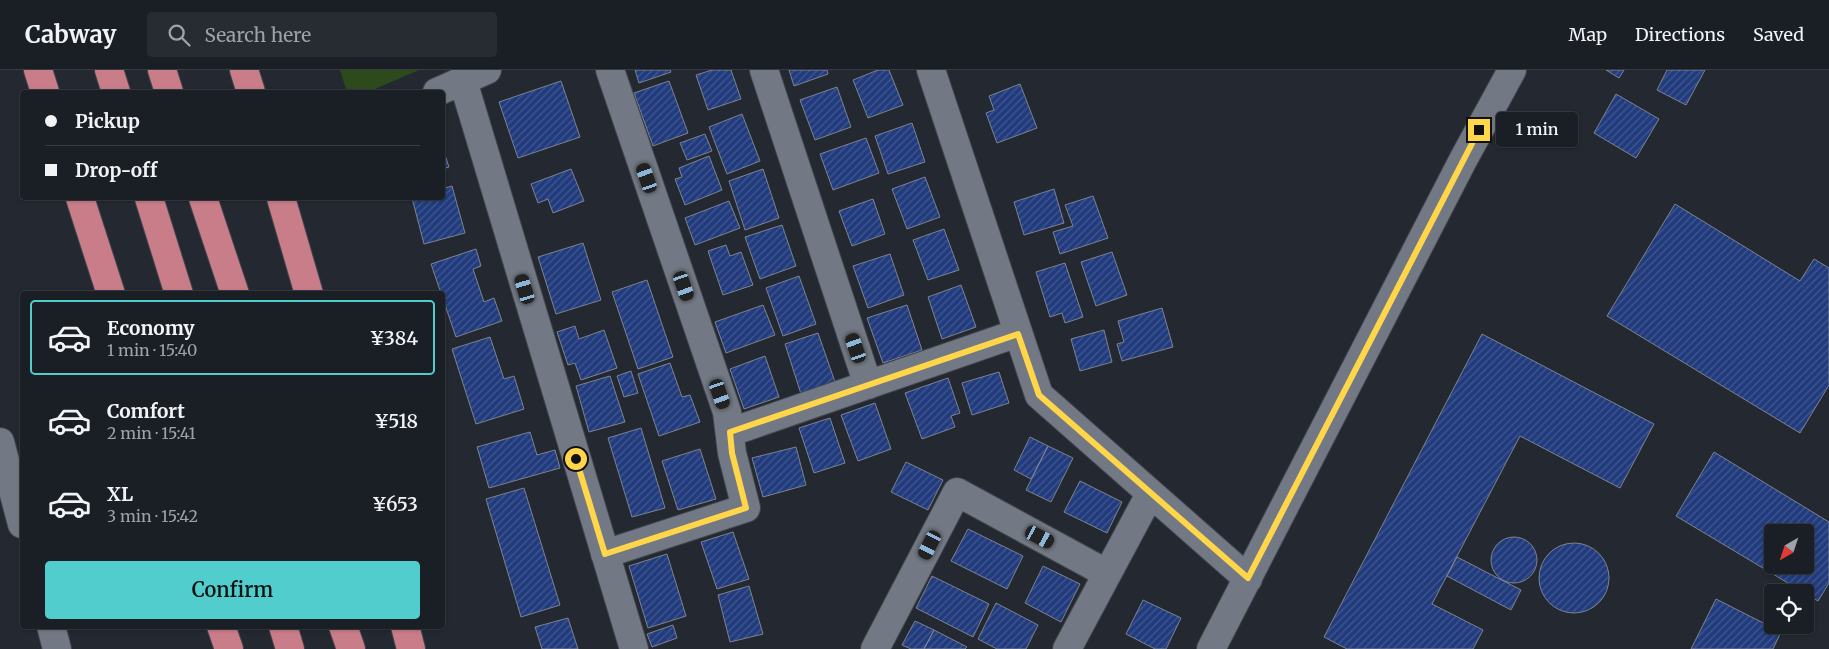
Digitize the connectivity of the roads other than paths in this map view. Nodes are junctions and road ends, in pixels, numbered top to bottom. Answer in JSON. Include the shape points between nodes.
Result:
{"nodes":[{"id":1,"x":38,"y":70,"type":"edge"},
{"id":2,"x":109,"y":70,"type":"edge"},
{"id":3,"x":162,"y":70,"type":"edge"},
{"id":4,"x":244,"y":70,"type":"edge"},
{"id":5,"x":610,"y":70,"type":"edge"},
{"id":6,"x":764,"y":70,"type":"edge"},
{"id":7,"x":931,"y":70,"type":"edge"},
{"id":8,"x":1512,"y":70,"type":"edge"},
{"id":9,"x":475,"y":75,"type":"edge"},
{"id":10,"x":44,"y":90,"type":"edge"},
{"id":11,"x":115,"y":90,"type":"edge"},
{"id":12,"x":168,"y":90,"type":"edge"},
{"id":13,"x":250,"y":90,"type":"edge"},
{"id":14,"x":441,"y":90,"type":"edge"},
{"id":15,"x":81,"y":200,"type":"edge"},
{"id":16,"x":150,"y":200,"type":"edge"},
{"id":17,"x":204,"y":200,"type":"edge"},
{"id":18,"x":282,"y":200,"type":"edge"},
{"id":19,"x":111,"y":291,"type":"edge"},
{"id":20,"x":178,"y":291,"type":"edge"},
{"id":21,"x":234,"y":291,"type":"edge"},
{"id":22,"x":308,"y":291,"type":"edge"},
{"id":23,"x":1018,"y":334,"type":"junction"},
{"id":24,"x":868,"y":385,"type":"junction"},
{"id":25,"x":730,"y":432,"type":"junction"},
{"id":26,"x":0,"y":442,"type":"edge"},
{"id":27,"x":1150,"y":494,"type":"junction"},
{"id":28,"x":20,"y":517,"type":"edge"},
{"id":29,"x":605,"y":554,"type":"junction"},
{"id":30,"x":1106,"y":573,"type":"junction"},
{"id":31,"x":1248,"y":578,"type":"junction"},
{"id":32,"x":52,"y":629,"type":"edge"},
{"id":33,"x":222,"y":629,"type":"edge"},
{"id":34,"x":284,"y":629,"type":"edge"},
{"id":35,"x":344,"y":629,"type":"edge"},
{"id":36,"x":406,"y":629,"type":"edge"},
{"id":37,"x":57,"y":649,"type":"edge"},
{"id":38,"x":229,"y":649,"type":"edge"},
{"id":39,"x":290,"y":649,"type":"edge"},
{"id":40,"x":351,"y":649,"type":"edge"},
{"id":41,"x":411,"y":649,"type":"edge"},
{"id":42,"x":634,"y":649,"type":"edge"},
{"id":43,"x":875,"y":649,"type":"edge"},
{"id":44,"x":1067,"y":649,"type":"edge"},
{"id":45,"x":1211,"y":649,"type":"edge"}],
"edges":[{"from":1,"to":10,"type":"highway"},
{"from":2,"to":11,"type":"highway"},
{"from":3,"to":12,"type":"highway"},
{"from":4,"to":13,"type":"highway"},
{"from":5,"to":25,"type":"street"},
{"from":6,"to":24,"type":"street"},
{"from":7,"to":23,"type":"street"},
{"from":8,"to":31,"type":"street","via":[[1462,160]]},
{"from":9,"to":14,"type":"street"},
{"from":9,"to":29,"type":"street"},
{"from":15,"to":19,"type":"highway"},
{"from":16,"to":20,"type":"highway"},
{"from":17,"to":21,"type":"highway"},
{"from":18,"to":22,"type":"highway"},
{"from":23,"to":24,"type":"street"},
{"from":23,"to":27,"type":"street","via":[[1039,395]]},
{"from":24,"to":25,"type":"street"},
{"from":25,"to":29,"type":"street","via":[[746,508]]},
{"from":26,"to":28,"type":"street"},
{"from":27,"to":30,"type":"street"},
{"from":27,"to":31,"type":"street"},
{"from":29,"to":42,"type":"street"},
{"from":30,"to":43,"type":"street","via":[[957,492]]},
{"from":30,"to":44,"type":"street"},
{"from":31,"to":45,"type":"street"},
{"from":32,"to":37,"type":"street"},
{"from":33,"to":38,"type":"highway"},
{"from":34,"to":39,"type":"highway"},
{"from":35,"to":40,"type":"highway"},
{"from":36,"to":41,"type":"highway"}]}
